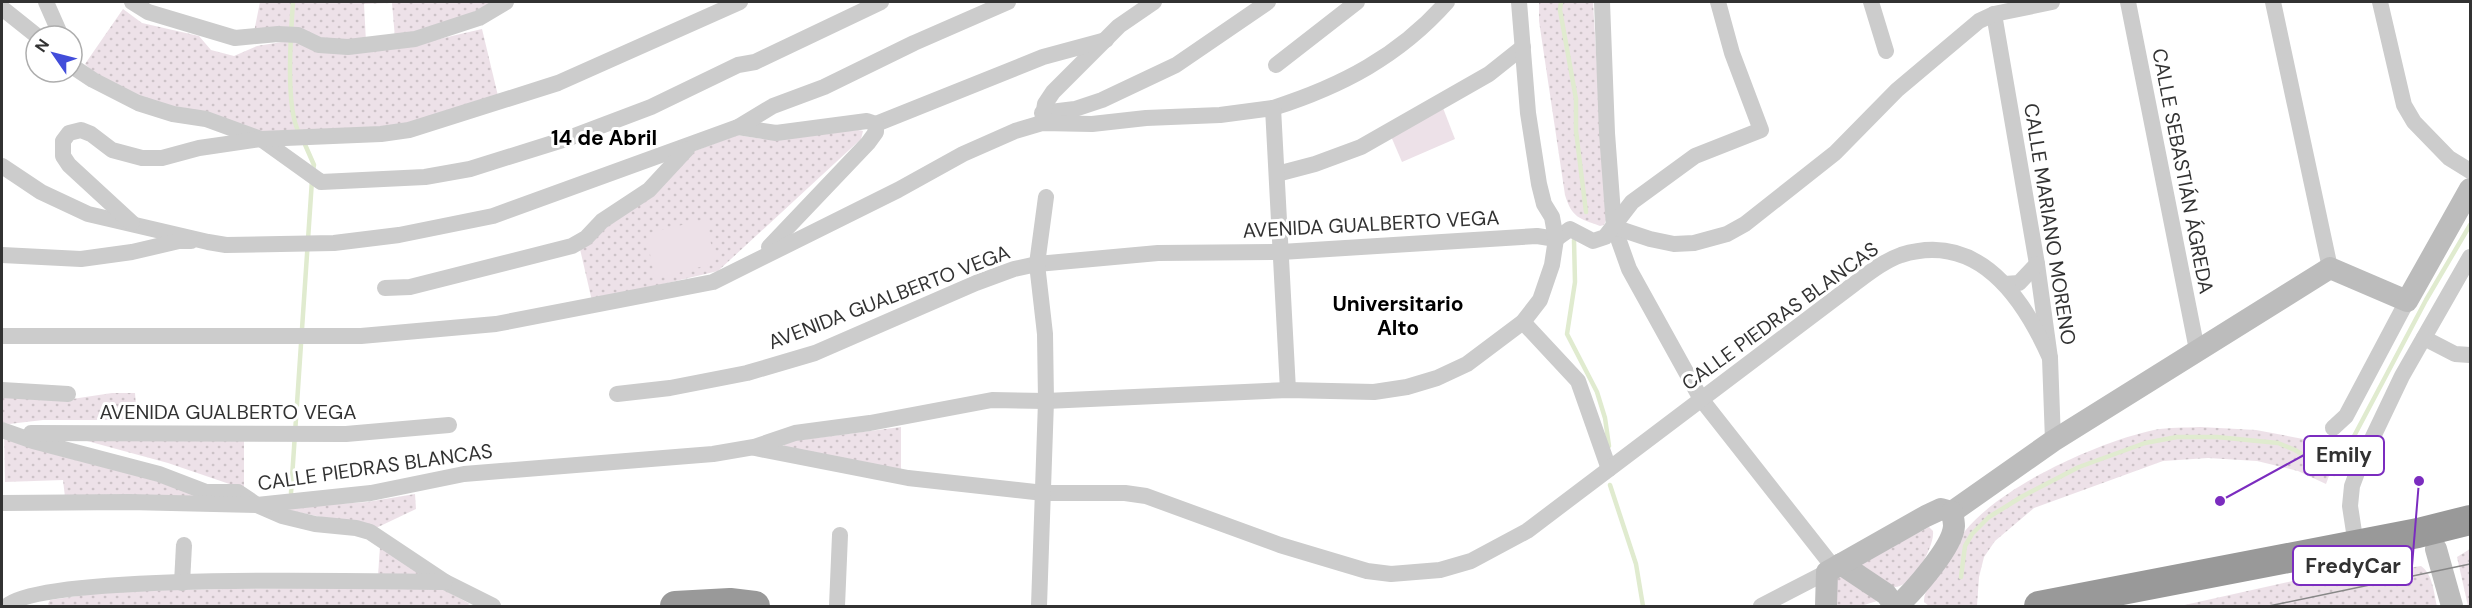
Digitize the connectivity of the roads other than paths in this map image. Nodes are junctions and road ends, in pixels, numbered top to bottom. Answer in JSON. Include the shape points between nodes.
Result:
{"nodes":[{"id":1,"x":46,"y":2,"type":"edge"},
{"id":2,"x":132,"y":2,"type":"edge"},
{"id":3,"x":147,"y":2,"type":"edge"},
{"id":4,"x":506,"y":2,"type":"edge"},
{"id":5,"x":740,"y":2,"type":"edge"},
{"id":6,"x":881,"y":2,"type":"edge"},
{"id":7,"x":1008,"y":2,"type":"edge"},
{"id":8,"x":1154,"y":2,"type":"edge"},
{"id":9,"x":1268,"y":2,"type":"edge"},
{"id":10,"x":1357,"y":2,"type":"edge"},
{"id":11,"x":1448,"y":2,"type":"edge"},
{"id":12,"x":1519,"y":2,"type":"edge"},
{"id":13,"x":1605,"y":2,"type":"edge"},
{"id":14,"x":1718,"y":2,"type":"edge"},
{"id":15,"x":1871,"y":2,"type":"edge"},
{"id":16,"x":2052,"y":2,"type":"edge"},
{"id":17,"x":2128,"y":2,"type":"edge"},
{"id":18,"x":2272,"y":2,"type":"edge"},
{"id":19,"x":2380,"y":2,"type":"edge"},
{"id":20,"x":2023,"y":4,"type":"edge"},
{"id":21,"x":2,"y":8,"type":"edge"},
{"id":22,"x":1994,"y":14,"type":"junction"},
{"id":23,"x":168,"y":18,"type":"junction"},
{"id":24,"x":56,"y":24,"type":"edge"},
{"id":25,"x":24,"y":26,"type":"edge"},
{"id":26,"x":1106,"y":40,"type":"junction"},
{"id":27,"x":1523,"y":46,"type":"junction"},
{"id":28,"x":1886,"y":51,"type":"dead end"},
{"id":29,"x":1276,"y":65,"type":"dead end"},
{"id":30,"x":84,"y":70,"type":"edge"},
{"id":31,"x":84,"y":74,"type":"edge"},
{"id":32,"x":93,"y":80,"type":"junction"},
{"id":33,"x":1273,"y":108,"type":"junction"},
{"id":34,"x":1042,"y":118,"type":"junction"},
{"id":35,"x":876,"y":124,"type":"junction"},
{"id":36,"x":738,"y":127,"type":"junction"},
{"id":37,"x":261,"y":140,"type":"junction"},
{"id":38,"x":691,"y":145,"type":"junction"},
{"id":39,"x":2,"y":166,"type":"edge"},
{"id":40,"x":2470,"y":171,"type":"edge"},
{"id":41,"x":1277,"y":174,"type":"junction"},
{"id":42,"x":2470,"y":189,"type":"edge"},
{"id":43,"x":1046,"y":196,"type":"dead end"},
{"id":44,"x":132,"y":223,"type":"junction"},
{"id":45,"x":1614,"y":227,"type":"junction"},
{"id":46,"x":1556,"y":239,"type":"junction"},
{"id":47,"x":208,"y":242,"type":"junction"},
{"id":48,"x":1281,"y":252,"type":"junction"},
{"id":49,"x":2,"y":255,"type":"edge"},
{"id":50,"x":759,"y":257,"type":"junction"},
{"id":51,"x":2470,"y":257,"type":"edge"},
{"id":52,"x":1037,"y":264,"type":"junction"},
{"id":53,"x":2037,"y":264,"type":"junction"},
{"id":54,"x":2330,"y":267,"type":"junction"},
{"id":55,"x":2006,"y":284,"type":"junction"},
{"id":56,"x":385,"y":288,"type":"dead end"},
{"id":57,"x":2407,"y":301,"type":"junction"},
{"id":58,"x":1523,"y":322,"type":"junction"},
{"id":59,"x":2,"y":336,"type":"edge"},
{"id":60,"x":2424,"y":338,"type":"junction"},
{"id":61,"x":2197,"y":350,"type":"junction"},
{"id":62,"x":2470,"y":355,"type":"edge"},
{"id":63,"x":2050,"y":358,"type":"junction"},
{"id":64,"x":2,"y":390,"type":"edge"},
{"id":65,"x":1288,"y":390,"type":"junction"},
{"id":66,"x":68,"y":393,"type":"dead end"},
{"id":67,"x":617,"y":394,"type":"dead end"},
{"id":68,"x":1701,"y":399,"type":"junction"},
{"id":69,"x":1046,"y":401,"type":"junction"},
{"id":70,"x":449,"y":425,"type":"dead end"},
{"id":71,"x":2333,"y":428,"type":"dead end"},
{"id":72,"x":4,"y":430,"type":"edge"},
{"id":73,"x":2053,"y":441,"type":"junction"},
{"id":74,"x":754,"y":447,"type":"junction"},
{"id":75,"x":1609,"y":469,"type":"junction"},
{"id":76,"x":1044,"y":493,"type":"junction"},
{"id":77,"x":2,"y":503,"type":"edge"},
{"id":78,"x":256,"y":506,"type":"junction"},
{"id":79,"x":1952,"y":512,"type":"junction"},
{"id":80,"x":2470,"y":520,"type":"edge"},
{"id":81,"x":840,"y":535,"type":"dead end"},
{"id":82,"x":2470,"y":539,"type":"edge"},
{"id":83,"x":184,"y":545,"type":"dead end"},
{"id":84,"x":2356,"y":545,"type":"junction"},
{"id":85,"x":2436,"y":549,"type":"junction"},
{"id":86,"x":1834,"y":568,"type":"junction"},
{"id":87,"x":445,"y":582,"type":"junction"},
{"id":88,"x":182,"y":583,"type":"junction"},
{"id":89,"x":7,"y":606,"type":"edge"},
{"id":90,"x":493,"y":606,"type":"edge"},
{"id":91,"x":675,"y":606,"type":"edge"},
{"id":92,"x":755,"y":606,"type":"edge"},
{"id":93,"x":837,"y":606,"type":"edge"},
{"id":94,"x":1039,"y":606,"type":"edge"},
{"id":95,"x":1761,"y":606,"type":"edge"},
{"id":96,"x":1826,"y":606,"type":"edge"},
{"id":97,"x":1896,"y":606,"type":"edge"},
{"id":98,"x":2039,"y":606,"type":"edge"},
{"id":99,"x":2138,"y":606,"type":"edge"},
{"id":100,"x":2452,"y":606,"type":"edge"}],
"edges":[{"from":1,"to":24,"type":"street"},
{"from":2,"to":23,"type":"street"},
{"from":3,"to":23,"type":"street"},
{"from":4,"to":23,"type":"street","via":[[478,18],[415,39],[348,47],[319,45],[298,35],[235,38]]},
{"from":5,"to":37,"type":"street","via":[[558,83],[439,122],[381,134]]},
{"from":6,"to":37,"type":"street","via":[[651,107],[470,169],[425,177],[321,182]]},
{"from":7,"to":36,"type":"street","via":[[824,87],[773,106]]},
{"from":8,"to":26,"type":"street"},
{"from":9,"to":34,"type":"street","via":[[1176,65],[1102,100]]},
{"from":10,"to":29,"type":"street"},
{"from":11,"to":33,"type":"street","via":[[1431,20],[1343,82]]},
{"from":12,"to":27,"type":"street"},
{"from":13,"to":45,"type":"street","via":[[1607,133]]},
{"from":14,"to":45,"type":"street","via":[[1761,130],[1695,156],[1632,202]]},
{"from":15,"to":28,"type":"street"},
{"from":16,"to":20,"type":"street"},
{"from":17,"to":61,"type":"street","name":"CALLE SEBASTIÁN ÁGREDA"},
{"from":18,"to":54,"type":"street"},
{"from":19,"to":40,"type":"street","via":[[2404,105],[2414,122],[2449,158]]},
{"from":20,"to":22,"type":"street"},
{"from":21,"to":25,"type":"street"},
{"from":22,"to":45,"type":"street","via":[[1979,21],[1897,90],[1834,153],[1745,224],[1727,234],[1674,244]]},
{"from":22,"to":53,"type":"street","name":"CALLE MARIANO MORENO"},
{"from":26,"to":34,"type":"street","via":[[1053,92]]},
{"from":26,"to":35,"type":"street","via":[[1043,57]]},
{"from":27,"to":41,"type":"street","via":[[1489,74],[1361,147]]},
{"from":27,"to":46,"type":"street","via":[[1539,184]]},
{"from":30,"to":32,"type":"street"},
{"from":31,"to":32,"type":"street"},
{"from":32,"to":37,"type":"street","via":[[138,103],[206,119]]},
{"from":33,"to":34,"type":"street","via":[[1092,124]]},
{"from":33,"to":41,"type":"street"},
{"from":34,"to":50,"type":"street"},
{"from":35,"to":36,"type":"street","via":[[776,133]]},
{"from":35,"to":50,"type":"street","via":[[876,132],[868,142]]},
{"from":36,"to":38,"type":"street"},
{"from":37,"to":44,"type":"street","via":[[142,158],[112,150],[81,130],[69,133],[63,141],[63,156],[69,165]]},
{"from":38,"to":47,"type":"street","via":[[493,216],[399,235],[288,245]]},
{"from":38,"to":56,"type":"street","via":[[649,190],[572,246],[410,287]]},
{"from":39,"to":44,"type":"street","via":[[63,204],[104,220]]},
{"from":41,"to":48,"type":"street"},
{"from":42,"to":57,"type":"street"},
{"from":43,"to":52,"type":"street"},
{"from":44,"to":47,"type":"street"},
{"from":45,"to":46,"type":"street","name":"AVENIDA GUALBERTO VEGA","via":[[1605,237],[1593,241],[1570,229]]},
{"from":45,"to":68,"type":"street","via":[[1629,269]]},
{"from":46,"to":48,"type":"street","name":"AVENIDA GUALBERTO VEGA","via":[[1537,236]]},
{"from":46,"to":58,"type":"street","via":[[1540,300]]},
{"from":47,"to":49,"type":"street","via":[[179,241],[81,259]]},
{"from":48,"to":52,"type":"street","name":"AVENIDA GUALBERTO VEGA","via":[[1158,253]]},
{"from":48,"to":65,"type":"street"},
{"from":50,"to":59,"type":"street","via":[[713,282],[496,324],[396,335]]},
{"from":51,"to":60,"type":"street"},
{"from":52,"to":67,"type":"street","name":"AVENIDA GUALBERTO VEGA","via":[[976,284],[814,353],[747,373]]},
{"from":52,"to":69,"type":"street","via":[[1045,334]]},
{"from":53,"to":55,"type":"street","via":[[2019,283]]},
{"from":53,"to":63,"type":"street","name":"CALLE MARIANO MORENO"},
{"from":54,"to":57,"type":"street"},
{"from":54,"to":61,"type":"street"},
{"from":55,"to":63,"type":"street","name":"CALLE PIEDRAS BLANCAS","via":[[2029,316]]},
{"from":55,"to":68,"type":"street","name":"CALLE PIEDRAS BLANCAS","via":[[1965,255],[1924,250],[1900,256],[1878,266]]},
{"from":57,"to":71,"type":"street","via":[[2346,416]]},
{"from":58,"to":65,"type":"street","via":[[1467,364],[1407,387],[1374,392]]},
{"from":58,"to":75,"type":"street","via":[[1578,381]]},
{"from":60,"to":62,"type":"street","via":[[2455,354]]},
{"from":60,"to":84,"type":"street","via":[[2402,376],[2352,486],[2350,506]]},
{"from":61,"to":73,"type":"street"},
{"from":63,"to":73,"type":"street","name":"CALLE MARIANO MORENO"},
{"from":64,"to":66,"type":"street"},
{"from":65,"to":69,"type":"street"},
{"from":68,"to":75,"type":"street","name":"CALLE PIEDRAS BLANCAS"},
{"from":68,"to":86,"type":"street"},
{"from":69,"to":74,"type":"street","via":[[992,400],[795,433]]},
{"from":69,"to":76,"type":"street"},
{"from":70,"to":72,"type":"street","name":"AVENIDA GUALBERTO VEGA","via":[[346,434]]},
{"from":72,"to":78,"type":"street","via":[[149,471],[206,492],[238,492]]},
{"from":73,"to":79,"type":"street"},
{"from":74,"to":76,"type":"street","name":"CALLE PIEDRAS BLANCAS","via":[[908,478]]},
{"from":74,"to":78,"type":"street","name":"CALLE PIEDRAS BLANCAS","via":[[713,454],[464,474],[371,493]]},
{"from":75,"to":76,"type":"street","name":"CALLE PIEDRAS BLANCAS","via":[[1497,549],[1470,561],[1419,573],[1358,569],[1146,496]]},
{"from":76,"to":94,"type":"street"},
{"from":77,"to":78,"type":"street","name":"CALLE PIEDRAS BLANCAS"},
{"from":78,"to":87,"type":"street","via":[[315,524],[370,532]]},
{"from":79,"to":86,"type":"street","via":[[1941,509]]},
{"from":79,"to":97,"type":"street","via":[[1954,528],[1946,544],[1922,580]]},
{"from":80,"to":84,"type":"highway"},
{"from":81,"to":93,"type":"street"},
{"from":82,"to":85,"type":"highway"},
{"from":83,"to":88,"type":"street"},
{"from":84,"to":98,"type":"highway"},
{"from":85,"to":99,"type":"highway"},
{"from":85,"to":100,"type":"street"},
{"from":86,"to":95,"type":"street"},
{"from":86,"to":96,"type":"street"},
{"from":86,"to":97,"type":"street","via":[[1886,594]]},
{"from":87,"to":88,"type":"street"},
{"from":87,"to":90,"type":"street"},
{"from":88,"to":89,"type":"street","via":[[138,583],[34,595]]},
{"from":91,"to":92,"type":"highway"}]}
